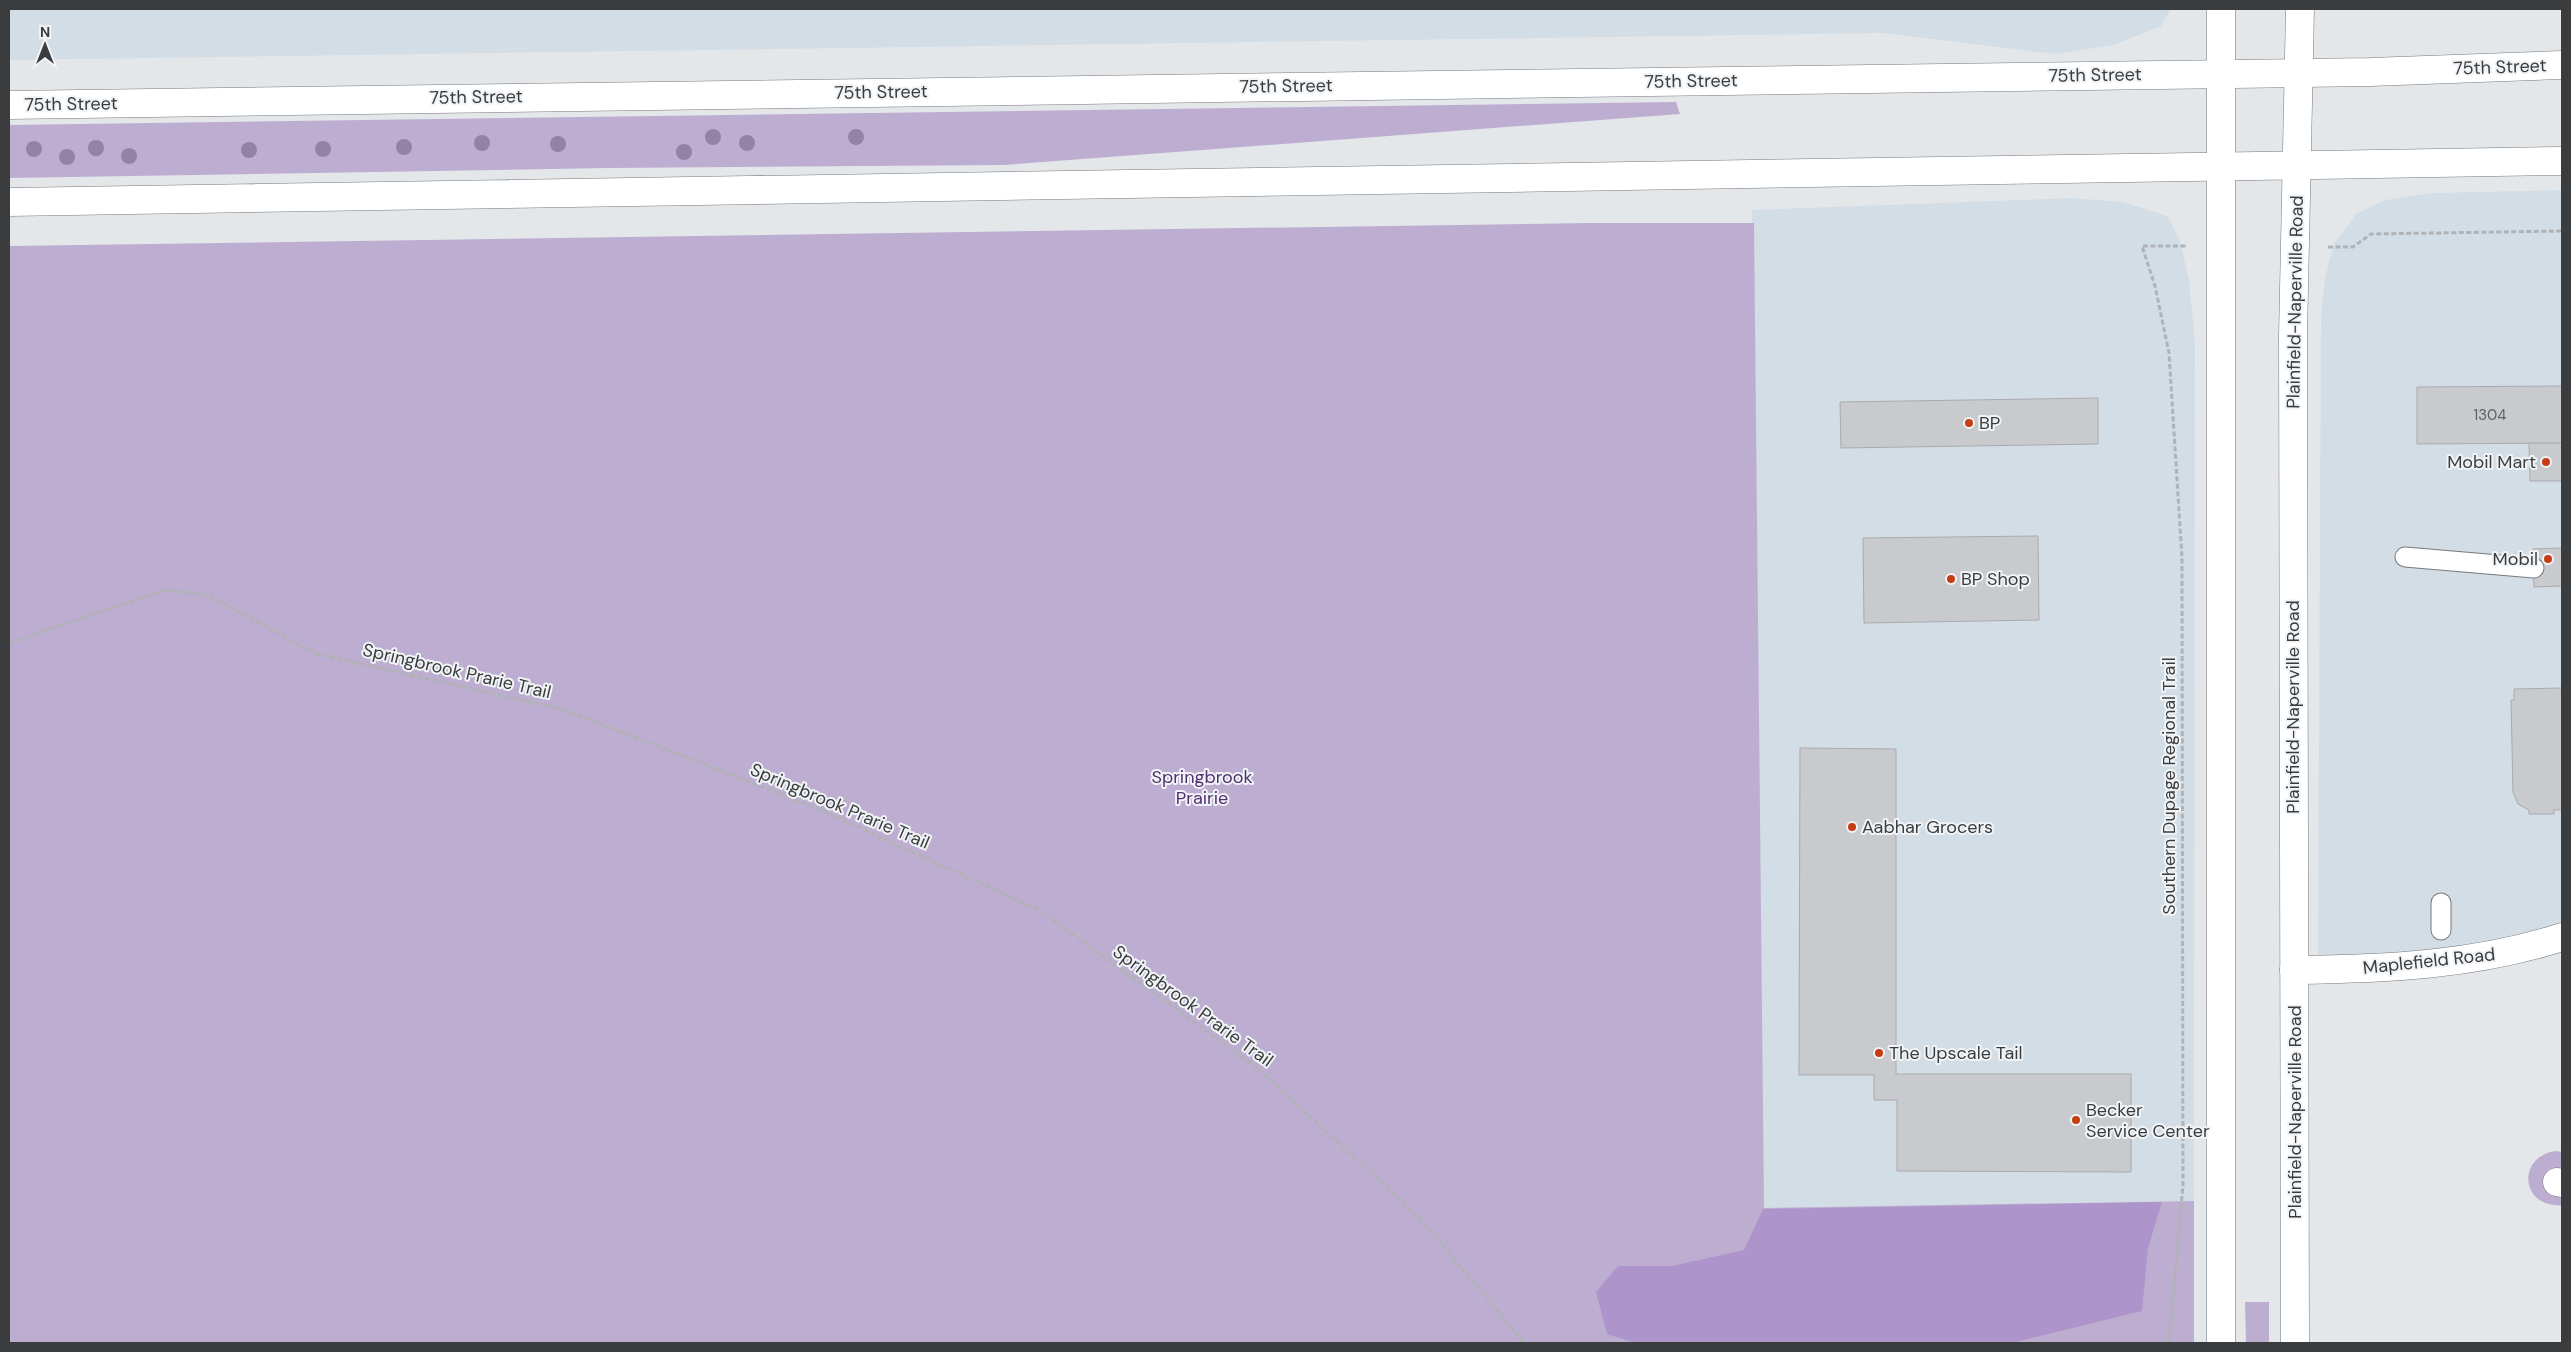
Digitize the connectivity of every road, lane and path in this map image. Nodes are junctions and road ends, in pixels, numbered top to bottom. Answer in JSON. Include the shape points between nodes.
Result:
{"nodes":[{"id":1,"x":2221,"y":9,"type":"edge"},
{"id":2,"x":2300,"y":9,"type":"edge"},
{"id":3,"x":2562,"y":65,"type":"edge"},
{"id":4,"x":2299,"y":72,"type":"junction"},
{"id":5,"x":2221,"y":74,"type":"junction"},
{"id":6,"x":9,"y":105,"type":"edge"},
{"id":7,"x":2562,"y":161,"type":"edge"},
{"id":8,"x":2298,"y":167,"type":"junction"},
{"id":9,"x":2221,"y":170,"type":"junction"},
{"id":10,"x":9,"y":202,"type":"edge"},
{"id":11,"x":2562,"y":231,"type":"edge"},
{"id":12,"x":2157,"y":246,"type":"dead end"},
{"id":13,"x":2330,"y":247,"type":"dead end"},
{"id":14,"x":2405,"y":557,"type":"dead end"},
{"id":15,"x":2534,"y":568,"type":"dead end"},
{"id":16,"x":9,"y":643,"type":"edge"},
{"id":17,"x":2441,"y":902,"type":"dead end"},
{"id":18,"x":2441,"y":930,"type":"dead end"},
{"id":19,"x":2562,"y":937,"type":"edge"},
{"id":20,"x":2294,"y":970,"type":"junction"},
{"id":21,"x":1524,"y":1343,"type":"edge"},
{"id":22,"x":2169,"y":1343,"type":"edge"},
{"id":23,"x":2220,"y":1343,"type":"edge"},
{"id":24,"x":2295,"y":1343,"type":"edge"}],
"edges":[{"from":1,"to":5,"type":"main road"},
{"from":2,"to":4,"type":"main road","name":"Plainfield-Naperville Road"},
{"from":3,"to":4,"type":"main road","name":"75th Street"},
{"from":4,"to":5,"type":"main road","name":"75th Street"},
{"from":4,"to":8,"type":"main road","name":"Plainfield-Naperville Road"},
{"from":5,"to":6,"type":"main road","name":"75th Street"},
{"from":5,"to":9,"type":"main road"},
{"from":7,"to":8,"type":"main road"},
{"from":8,"to":9,"type":"main road"},
{"from":8,"to":20,"type":"main road","name":"Plainfield-Naperville Road","via":[[2293,336]]},
{"from":9,"to":10,"type":"main road"},
{"from":9,"to":23,"type":"main road"},
{"from":11,"to":13,"type":"path","via":[[2371,234],[2353,247]]},
{"from":12,"to":22,"type":"path","name":"Southern Dupage Regional Trail","via":[[2142,246],[2155,286],[2168,353],[2182,558],[2183,1185]]},
{"from":14,"to":15,"type":"lane"},
{"from":16,"to":21,"type":"path","name":"Springbrook Prarie Trail","via":[[165,590],[207,595],[317,654],[562,709],[812,806],[1032,907],[1256,1067],[1422,1219]]},
{"from":17,"to":18,"type":"lane"},
{"from":19,"to":20,"type":"main road","name":"Maplefield Road","via":[[2492,955],[2441,962],[2398,967]]},
{"from":20,"to":24,"type":"main road","name":"Plainfield-Naperville Road"}]}
